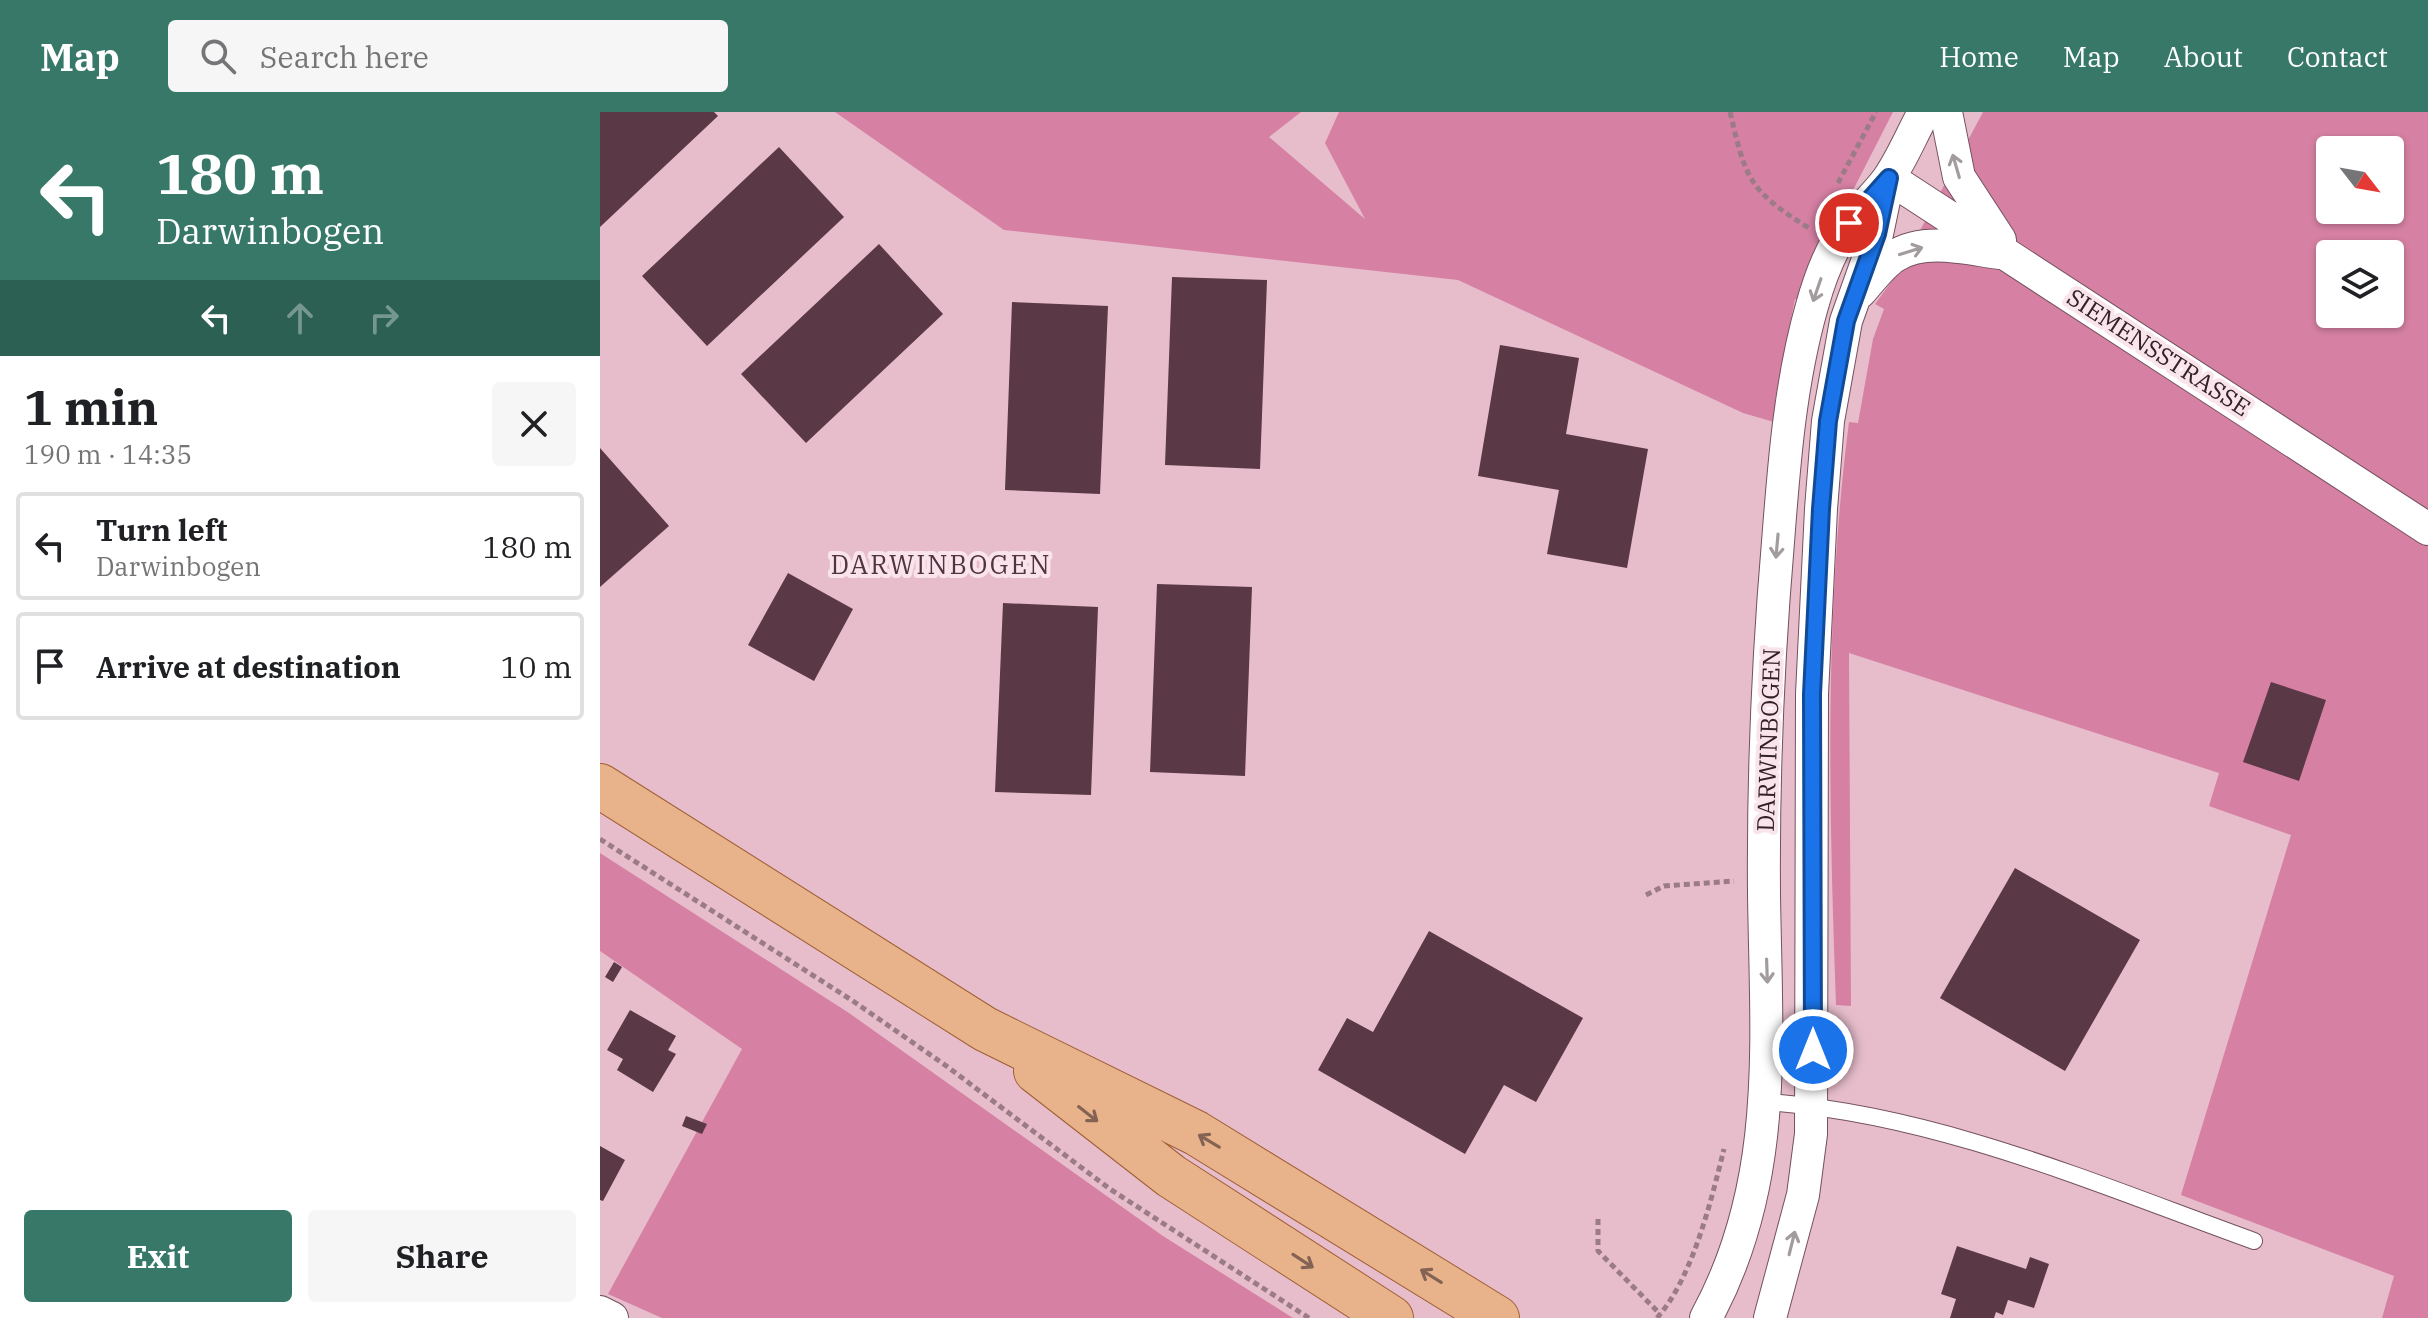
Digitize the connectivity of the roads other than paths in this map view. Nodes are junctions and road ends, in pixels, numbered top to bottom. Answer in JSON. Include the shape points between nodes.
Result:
{"nodes":[{"id":1,"x":1924,"y":112,"type":"edge"},
{"id":2,"x":1946,"y":112,"type":"edge"},
{"id":3,"x":1889,"y":178,"type":"junction"},
{"id":4,"x":2012,"y":255,"type":"junction"},
{"id":5,"x":1852,"y":300,"type":"junction"},
{"id":6,"x":2428,"y":529,"type":"edge"},
{"id":7,"x":600,"y":786,"type":"edge"},
{"id":8,"x":985,"y":1029,"type":"junction"},
{"id":9,"x":1767,"y":1102,"type":"junction"},
{"id":10,"x":1812,"y":1105,"type":"junction"},
{"id":11,"x":2254,"y":1241,"type":"dead end"},
{"id":12,"x":600,"y":1312,"type":"edge"},
{"id":13,"x":612,"y":1318,"type":"edge"},
{"id":14,"x":1391,"y":1318,"type":"edge"},
{"id":15,"x":1497,"y":1318,"type":"edge"},
{"id":16,"x":1706,"y":1318,"type":"edge"},
{"id":17,"x":1770,"y":1318,"type":"edge"}],
"edges":[{"from":1,"to":3,"type":"street","name":"DARWINBOGEN"},
{"from":4,"to":2,"type":"street","one_way":true,"via":[[1959,177]]},
{"from":3,"to":4,"type":"street","name":"SIEMENSSTRASSE"},
{"from":3,"to":5,"type":"street","name":"DARWINBOGEN","via":[[1877,234]]},
{"from":3,"to":9,"type":"street","name":"DARWINBOGEN","one_way":true,"via":[[1849,223],[1824,270],[1811,307],[1790,414],[1768,693]]},
{"from":5,"to":4,"type":"street","one_way":true,"via":[[1895,256],[1922,247]]},
{"from":4,"to":6,"type":"street","name":"SIEMENSSTRASSE"},
{"from":5,"to":10,"type":"street","name":"DARWINBOGEN","via":[[1828,421],[1815,602]]},
{"from":7,"to":8,"type":"main road"},
{"from":8,"to":14,"type":"main road","one_way":true,"via":[[1171,1176]]},
{"from":15,"to":8,"type":"main road","one_way":true,"via":[[1196,1133]]},
{"from":9,"to":10,"type":"lane"},
{"from":9,"to":16,"type":"street","name":"DARWINBOGEN","via":[[1751,1199],[1736,1252]]},
{"from":10,"to":11,"type":"lane","via":[[1916,1124]]},
{"from":17,"to":10,"type":"street","name":"DARWINBOGEN","one_way":true,"via":[[1803,1195]]},
{"from":12,"to":13,"type":"street"}]}
